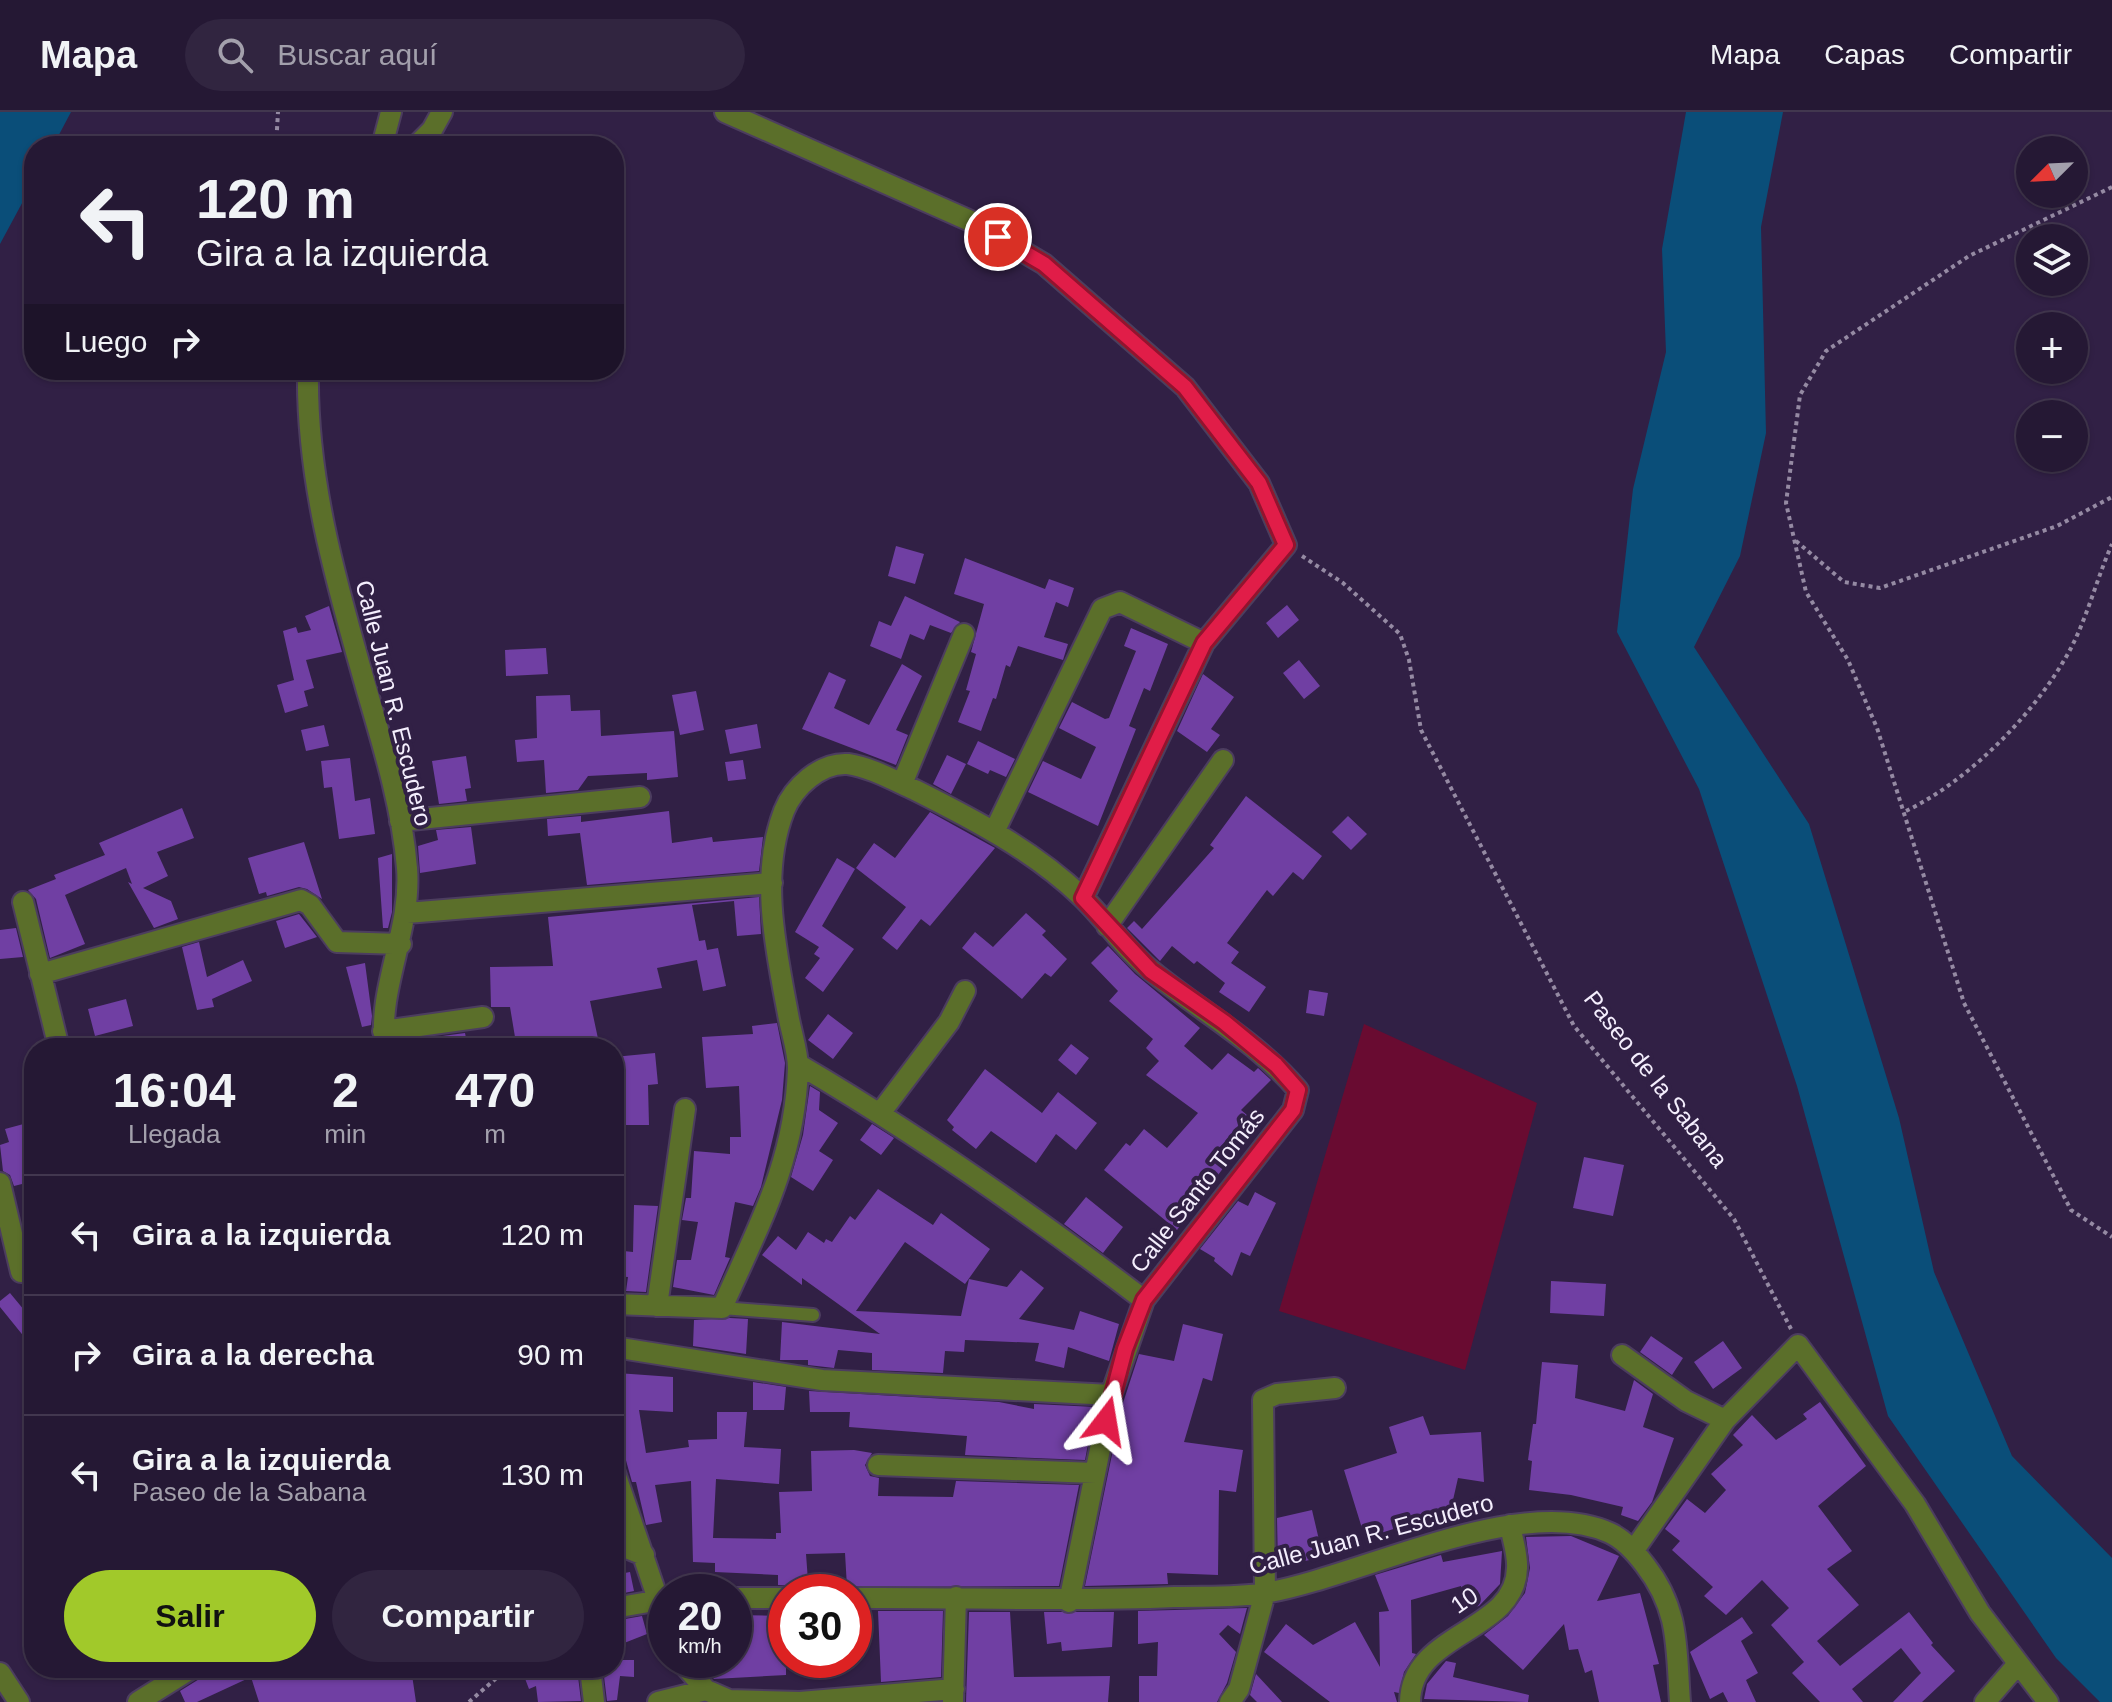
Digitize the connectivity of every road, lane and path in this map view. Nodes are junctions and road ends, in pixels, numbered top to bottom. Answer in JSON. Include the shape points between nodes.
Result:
{"nodes":[{"id":1,"x":278,"y":112,"type":"edge"},
{"id":2,"x":391,"y":112,"type":"edge"},
{"id":3,"x":442,"y":112,"type":"edge"},
{"id":4,"x":725,"y":112,"type":"edge"},
{"id":5,"x":277,"y":136,"type":"edge"},
{"id":6,"x":385,"y":136,"type":"edge"},
{"id":7,"x":426,"y":136,"type":"edge"},
{"id":8,"x":2112,"y":187,"type":"edge"},
{"id":9,"x":308,"y":380,"type":"edge"},
{"id":10,"x":2112,"y":497,"type":"edge"},
{"id":11,"x":1794,"y":539,"type":"junction"},
{"id":12,"x":2112,"y":544,"type":"edge"},
{"id":13,"x":1286,"y":545,"type":"junction"},
{"id":14,"x":964,"y":634,"type":"dead end"},
{"id":15,"x":1204,"y":643,"type":"junction"},
{"id":16,"x":1223,"y":760,"type":"dead end"},
{"id":17,"x":902,"y":784,"type":"junction"},
{"id":18,"x":640,"y":797,"type":"dead end"},
{"id":19,"x":1906,"y":811,"type":"junction"},
{"id":20,"x":400,"y":821,"type":"junction"},
{"id":21,"x":995,"y":830,"type":"junction"},
{"id":22,"x":772,"y":883,"type":"junction"},
{"id":23,"x":1083,"y":898,"type":"junction"},
{"id":24,"x":23,"y":902,"type":"dead end"},
{"id":25,"x":407,"y":913,"type":"junction"},
{"id":26,"x":1107,"y":926,"type":"junction"},
{"id":27,"x":401,"y":944,"type":"junction"},
{"id":28,"x":40,"y":974,"type":"junction"},
{"id":29,"x":965,"y":991,"type":"dead end"},
{"id":30,"x":483,"y":1017,"type":"dead end"},
{"id":31,"x":56,"y":1038,"type":"edge"},
{"id":32,"x":384,"y":1038,"type":"edge"},
{"id":33,"x":388,"y":1038,"type":"edge"},
{"id":34,"x":798,"y":1064,"type":"junction"},
{"id":35,"x":685,"y":1109,"type":"dead end"},
{"id":36,"x":881,"y":1112,"type":"junction"},
{"id":37,"x":0,"y":1183,"type":"edge"},
{"id":38,"x":2112,"y":1237,"type":"edge"},
{"id":39,"x":18,"y":1271,"type":"edge"},
{"id":40,"x":1144,"y":1300,"type":"junction"},
{"id":41,"x":624,"y":1304,"type":"edge"},
{"id":42,"x":657,"y":1306,"type":"junction"},
{"id":43,"x":722,"y":1308,"type":"junction"},
{"id":44,"x":813,"y":1315,"type":"dead end"},
{"id":45,"x":1798,"y":1345,"type":"junction"},
{"id":46,"x":624,"y":1349,"type":"edge"},
{"id":47,"x":1622,"y":1355,"type":"dead end"},
{"id":48,"x":1335,"y":1388,"type":"dead end"},
{"id":49,"x":1111,"y":1395,"type":"junction"},
{"id":50,"x":1725,"y":1420,"type":"junction"},
{"id":51,"x":878,"y":1465,"type":"dead end"},
{"id":52,"x":1095,"y":1473,"type":"junction"},
{"id":53,"x":624,"y":1498,"type":"edge"},
{"id":54,"x":1510,"y":1525,"type":"junction"},
{"id":55,"x":624,"y":1547,"type":"edge"},
{"id":56,"x":1634,"y":1550,"type":"junction"},
{"id":57,"x":644,"y":1555,"type":"junction"},
{"id":58,"x":651,"y":1574,"type":"edge"},
{"id":59,"x":1265,"y":1593,"type":"junction"},
{"id":60,"x":956,"y":1597,"type":"junction"},
{"id":61,"x":872,"y":1598,"type":"edge"},
{"id":62,"x":648,"y":1601,"type":"edge"},
{"id":63,"x":1069,"y":1602,"type":"junction"},
{"id":64,"x":624,"y":1606,"type":"edge"},
{"id":65,"x":2017,"y":1665,"type":"junction"},
{"id":66,"x":0,"y":1673,"type":"edge"},
{"id":67,"x":176,"y":1678,"type":"edge"},
{"id":68,"x":497,"y":1678,"type":"edge"},
{"id":69,"x":591,"y":1678,"type":"edge"},
{"id":70,"x":696,"y":1678,"type":"edge"},
{"id":71,"x":706,"y":1690,"type":"junction"},
{"id":72,"x":953,"y":1696,"type":"edge"},
{"id":73,"x":19,"y":1702,"type":"edge"},
{"id":74,"x":138,"y":1702,"type":"edge"},
{"id":75,"x":469,"y":1702,"type":"edge"},
{"id":76,"x":594,"y":1702,"type":"edge"},
{"id":77,"x":658,"y":1702,"type":"edge"},
{"id":78,"x":1230,"y":1702,"type":"edge"},
{"id":79,"x":1410,"y":1702,"type":"edge"},
{"id":80,"x":1680,"y":1702,"type":"edge"},
{"id":81,"x":1985,"y":1702,"type":"edge"},
{"id":82,"x":2048,"y":1702,"type":"edge"}],
"edges":[{"from":1,"to":5,"type":"path"},
{"from":2,"to":6,"type":"street"},
{"from":3,"to":7,"type":"street"},
{"from":4,"to":13,"type":"street","via":[[975,223],[1044,264],[1185,387],[1259,483]]},
{"from":8,"to":11,"type":"path","via":[[1969,256],[1826,351],[1800,395],[1786,503]]},
{"from":9,"to":20,"type":"street","name":"Calle Juan R. Escudero","via":[[320,514]]},
{"from":10,"to":11,"type":"path","via":[[2057,526],[1880,588],[1844,582]]},
{"from":11,"to":19,"type":"path","via":[[1806,592],[1848,660]]},
{"from":12,"to":19,"type":"path","via":[[2071,648],[2040,692],[1981,762],[1938,796]]},
{"from":13,"to":15,"type":"street"},
{"from":13,"to":45,"type":"path","name":"Paseo de la Sabana","via":[[1343,583],[1400,634],[1421,730],[1574,1026],[1734,1219]]},
{"from":14,"to":17,"type":"street"},
{"from":15,"to":21,"type":"street","via":[[1120,602],[1102,609]]},
{"from":15,"to":23,"type":"street"},
{"from":16,"to":26,"type":"street"},
{"from":17,"to":21,"type":"street"},
{"from":17,"to":22,"type":"street","via":[[846,764],[797,786],[777,834]]},
{"from":18,"to":20,"type":"street"},
{"from":19,"to":38,"type":"path","via":[[1964,1003],[2071,1210]]},
{"from":20,"to":25,"type":"street","name":"Calle Juan R. Escudero"},
{"from":21,"to":23,"type":"street"},
{"from":22,"to":25,"type":"street"},
{"from":22,"to":34,"type":"street","via":[[776,945]]},
{"from":23,"to":26,"type":"street"},
{"from":24,"to":28,"type":"street"},
{"from":25,"to":27,"type":"street","name":"Calle Juan R. Escudero"},
{"from":26,"to":40,"type":"street","name":"Calle Santo Tomás","via":[[1151,971],[1235,1030],[1298,1090],[1293,1110]]},
{"from":27,"to":28,"type":"street","via":[[337,942],[301,900]]},
{"from":27,"to":32,"type":"street","name":"Calle Juan R. Escudero"},
{"from":28,"to":31,"type":"street"},
{"from":29,"to":36,"type":"street","via":[[949,1022]]},
{"from":30,"to":33,"type":"street"},
{"from":34,"to":36,"type":"street"},
{"from":34,"to":43,"type":"street","via":[[792,1138]]},
{"from":35,"to":42,"type":"street"},
{"from":36,"to":40,"type":"street","via":[[1053,1230]]},
{"from":37,"to":39,"type":"street"},
{"from":40,"to":49,"type":"street","name":"Calle Santo Tomás"},
{"from":41,"to":42,"type":"street"},
{"from":42,"to":43,"type":"street"},
{"from":43,"to":44,"type":"lane"},
{"from":45,"to":50,"type":"street"},
{"from":45,"to":65,"type":"street","via":[[1915,1504]]},
{"from":46,"to":49,"type":"street","via":[[822,1380]]},
{"from":47,"to":50,"type":"street","via":[[1686,1401]]},
{"from":48,"to":59,"type":"street","via":[[1263,1400]]},
{"from":49,"to":52,"type":"street","name":"Calle Santo Tomás"},
{"from":50,"to":56,"type":"street"},
{"from":51,"to":52,"type":"street"},
{"from":52,"to":63,"type":"street","name":"Calle Santo Tomás"},
{"from":53,"to":57,"type":"street"},
{"from":54,"to":56,"type":"street","name":"Calle Juan R. Escudero","via":[[1564,1520],[1611,1533]]},
{"from":54,"to":59,"type":"street","name":"Calle Juan R. Escudero"},
{"from":54,"to":79,"type":"street","name":"10","via":[[1517,1569],[1511,1591],[1496,1611],[1424,1659]]},
{"from":55,"to":57,"type":"street"},
{"from":56,"to":80,"type":"street","name":"Calle Juan R. Escudero","via":[[1663,1588],[1676,1627]]},
{"from":57,"to":58,"type":"street"},
{"from":59,"to":63,"type":"street","name":"Calle Juan R. Escudero"},
{"from":59,"to":78,"type":"street","via":[[1239,1689]]},
{"from":60,"to":61,"type":"street","name":"Calle Juan R. Escudero"},
{"from":60,"to":63,"type":"street","name":"Calle Juan R. Escudero"},
{"from":60,"to":72,"type":"street"},
{"from":62,"to":64,"type":"street"},
{"from":65,"to":81,"type":"street"},
{"from":65,"to":82,"type":"street"},
{"from":66,"to":73,"type":"street"},
{"from":67,"to":74,"type":"street"},
{"from":68,"to":75,"type":"path"},
{"from":69,"to":76,"type":"street"},
{"from":70,"to":71,"type":"street"},
{"from":71,"to":72,"type":"street","via":[[729,1700],[800,1702]]},
{"from":71,"to":77,"type":"street"}]}
